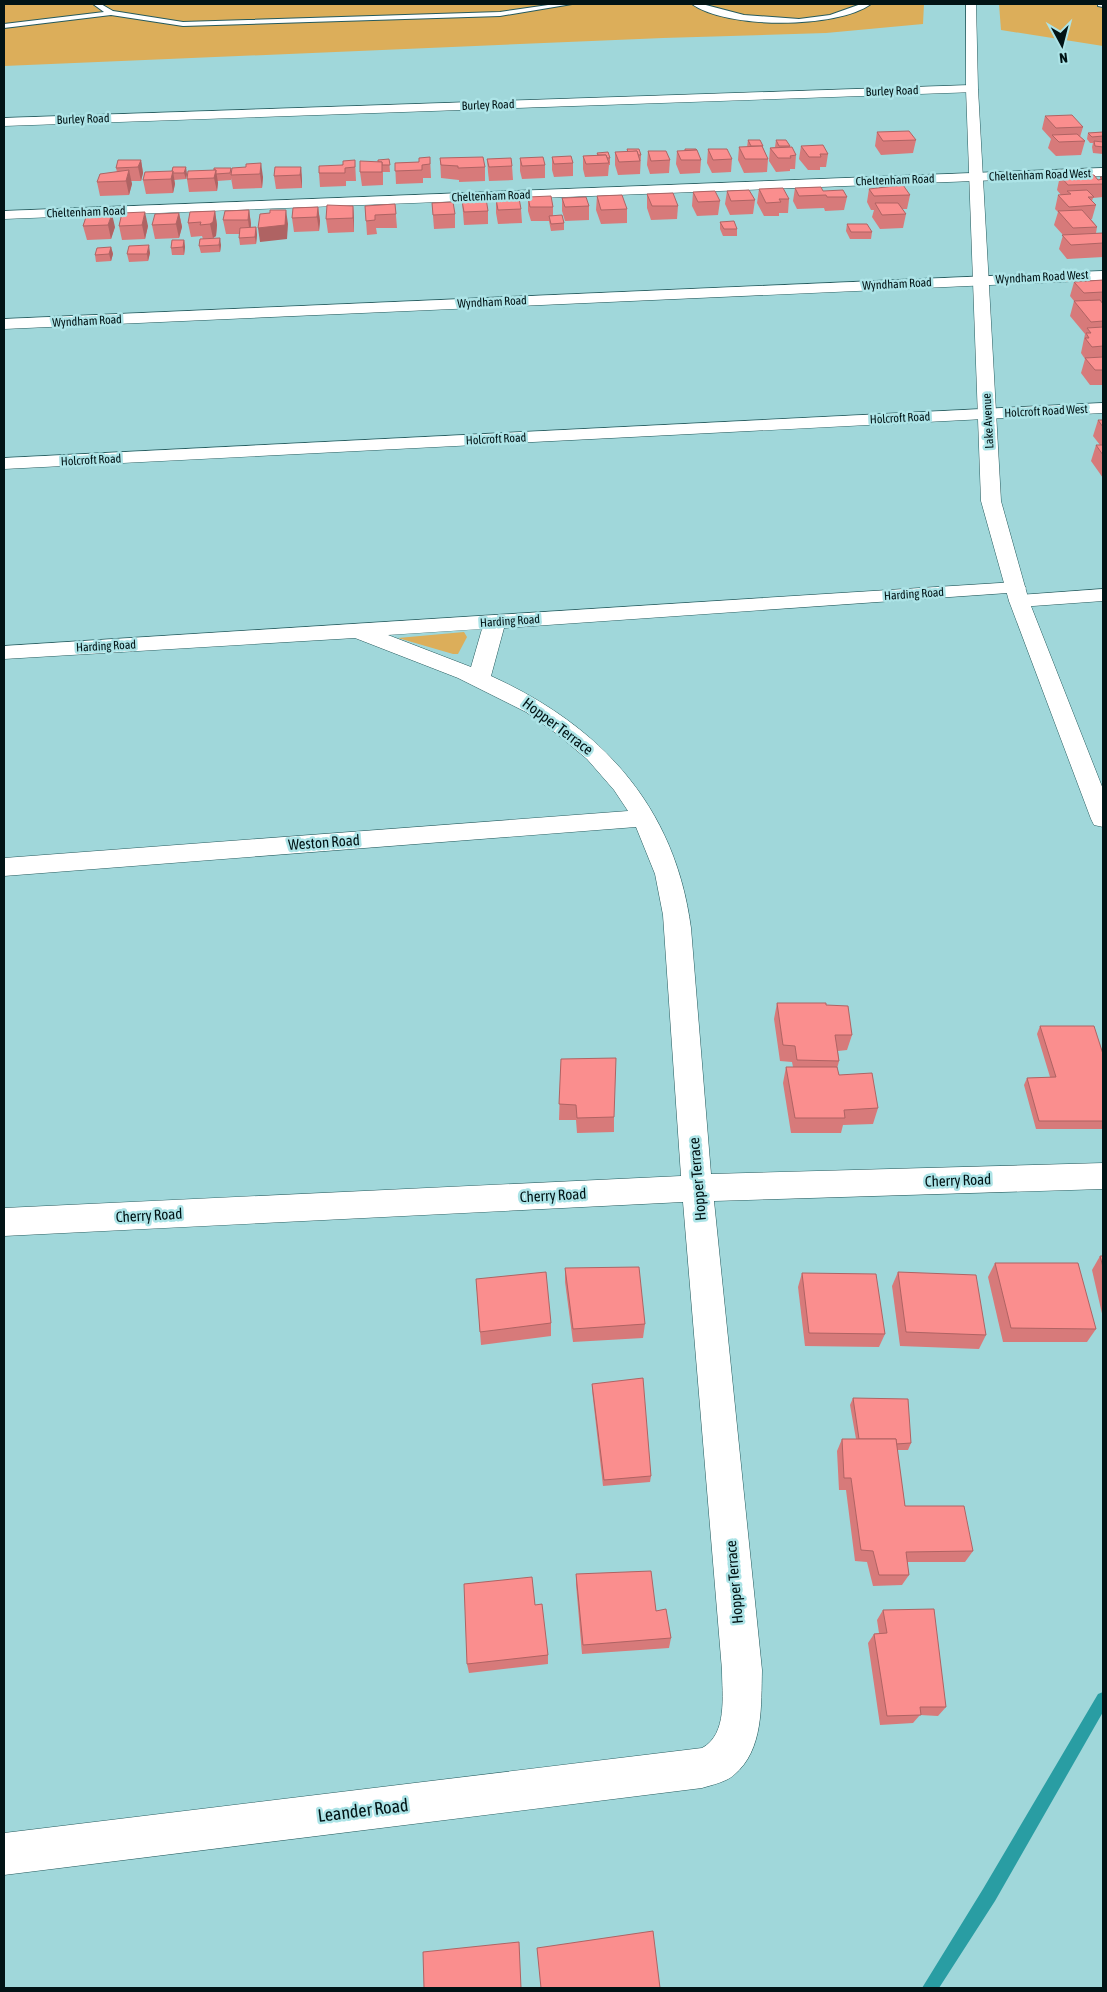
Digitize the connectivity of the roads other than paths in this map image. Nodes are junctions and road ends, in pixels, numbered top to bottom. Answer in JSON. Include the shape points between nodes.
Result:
{"nodes":[{"id":1,"x":96,"y":4,"type":"edge"},
{"id":2,"x":568,"y":4,"type":"edge"},
{"id":3,"x":696,"y":4,"type":"edge"},
{"id":4,"x":867,"y":4,"type":"edge"},
{"id":5,"x":971,"y":4,"type":"edge"},
{"id":6,"x":405,"y":7,"type":"dead end"},
{"id":7,"x":111,"y":12,"type":"junction"},
{"id":8,"x":433,"y":16,"type":"junction"},
{"id":9,"x":4,"y":26,"type":"edge"},
{"id":10,"x":972,"y":89,"type":"junction"},
{"id":11,"x":4,"y":122,"type":"edge"},
{"id":12,"x":1103,"y":172,"type":"edge"},
{"id":13,"x":978,"y":177,"type":"junction"},
{"id":14,"x":4,"y":215,"type":"edge"},
{"id":15,"x":1103,"y":274,"type":"edge"},
{"id":16,"x":980,"y":280,"type":"junction"},
{"id":17,"x":4,"y":324,"type":"edge"},
{"id":18,"x":1103,"y":408,"type":"edge"},
{"id":19,"x":988,"y":414,"type":"junction"},
{"id":20,"x":4,"y":464,"type":"edge"},
{"id":21,"x":1018,"y":594,"type":"junction"},
{"id":22,"x":1103,"y":595,"type":"edge"},
{"id":23,"x":495,"y":622,"type":"junction"},
{"id":24,"x":357,"y":631,"type":"junction"},
{"id":25,"x":4,"y":652,"type":"edge"},
{"id":26,"x":479,"y":678,"type":"junction"},
{"id":27,"x":644,"y":818,"type":"junction"},
{"id":28,"x":1103,"y":819,"type":"edge"},
{"id":29,"x":4,"y":867,"type":"edge"},
{"id":30,"x":1103,"y":1176,"type":"edge"},
{"id":31,"x":698,"y":1188,"type":"junction"},
{"id":32,"x":4,"y":1222,"type":"edge"},
{"id":33,"x":721,"y":1760,"type":"joint"},
{"id":34,"x":4,"y":1854,"type":"edge"}],
"edges":[{"from":1,"to":7,"type":"lane"},
{"from":2,"to":8,"type":"lane","via":[[500,14]]},
{"from":3,"to":4,"type":"lane","via":[[715,12],[754,20],[787,21],[830,18]]},
{"from":5,"to":10,"type":"street","name":"Lake Avenue"},
{"from":6,"to":8,"type":"lane"},
{"from":7,"to":8,"type":"lane","via":[[184,24]]},
{"from":7,"to":9,"type":"lane"},
{"from":10,"to":11,"type":"street","name":"Burley Road"},
{"from":10,"to":13,"type":"street","name":"Lake Avenue"},
{"from":12,"to":13,"type":"street","name":"Cheltenham Road West"},
{"from":13,"to":14,"type":"street","name":"Cheltenham Road"},
{"from":13,"to":16,"type":"street","name":"Lake Avenue"},
{"from":15,"to":16,"type":"street","name":"Wyndham Road West"},
{"from":16,"to":17,"type":"street","name":"Wyndham Road"},
{"from":16,"to":19,"type":"street","name":"Lake Avenue"},
{"from":18,"to":19,"type":"street","name":"Holcroft Road West"},
{"from":19,"to":20,"type":"street","name":"Holcroft Road"},
{"from":19,"to":21,"type":"street","name":"Lake Avenue","via":[[991,501]]},
{"from":21,"to":22,"type":"street","name":"Harding Road"},
{"from":21,"to":23,"type":"street","name":"Harding Road"},
{"from":21,"to":28,"type":"street","name":"Lake Avenue"},
{"from":23,"to":24,"type":"street","name":"Harding Road"},
{"from":23,"to":26,"type":"street"},
{"from":24,"to":25,"type":"street","name":"Harding Road"},
{"from":24,"to":26,"type":"street","name":"Hopper Terrace"},
{"from":26,"to":27,"type":"street","name":"Hopper Terrace","via":[[516,695],[574,735],[623,786]]},
{"from":27,"to":29,"type":"street","name":"Weston Road"},
{"from":27,"to":31,"type":"street","name":"Hopper Terrace","via":[[664,863],[677,918]]},
{"from":30,"to":31,"type":"street","name":"Cherry Road"},
{"from":31,"to":32,"type":"street","name":"Cherry Road"},
{"from":31,"to":33,"type":"street","name":"Hopper Terrace","via":[[742,1670],[741,1721],[736,1738]]},
{"from":33,"to":34,"type":"street","name":"Leander Road","via":[[702,1768]]}]}
